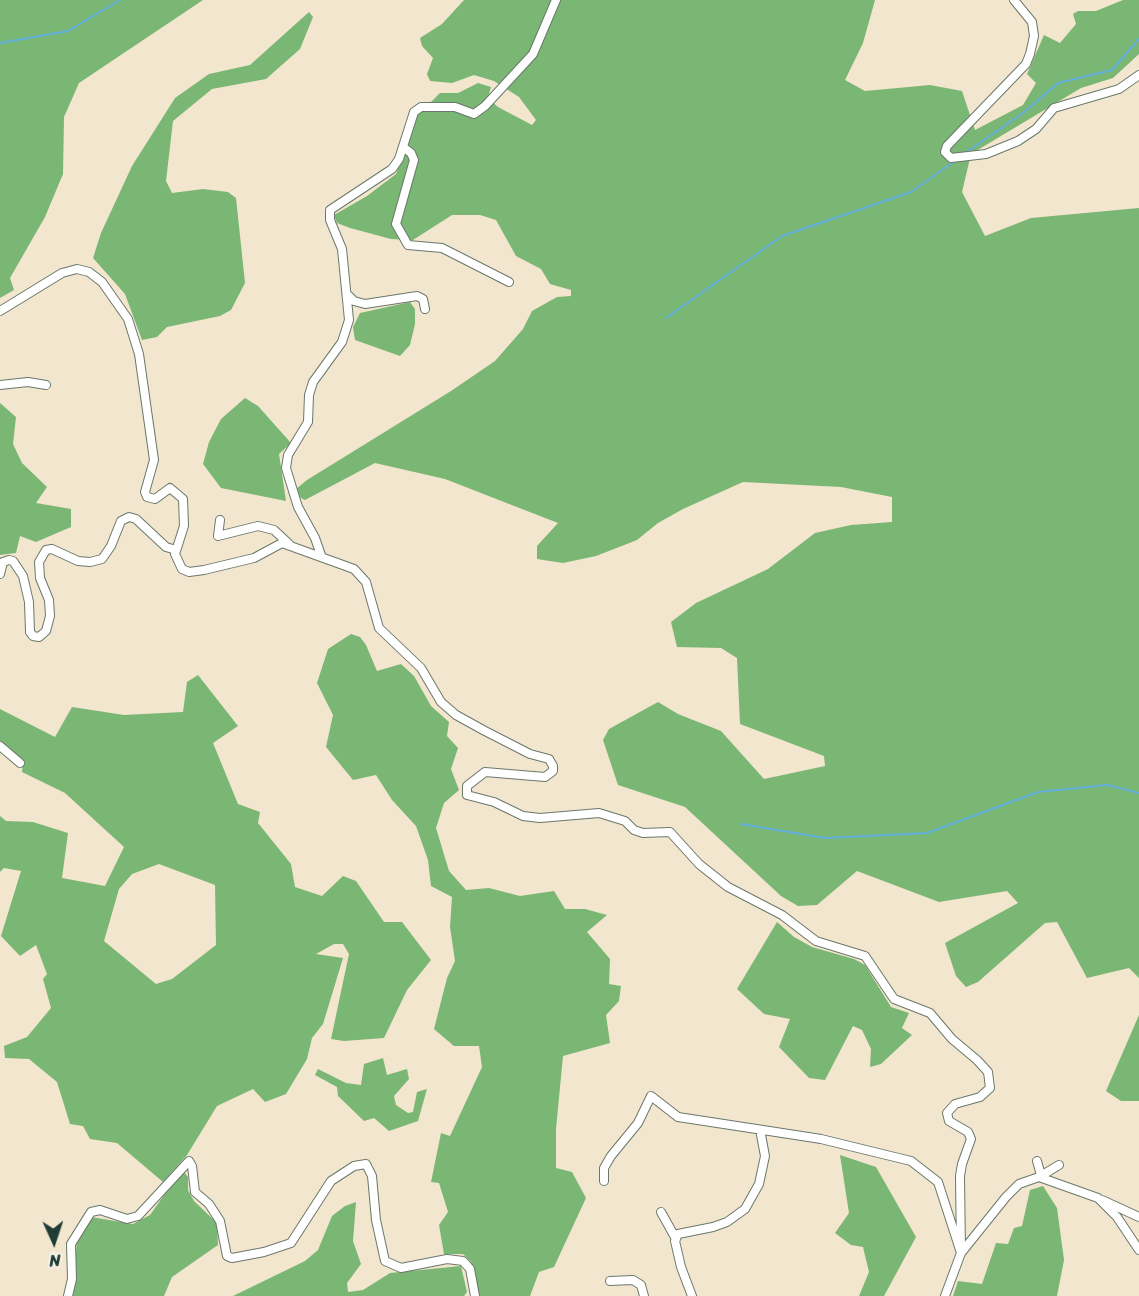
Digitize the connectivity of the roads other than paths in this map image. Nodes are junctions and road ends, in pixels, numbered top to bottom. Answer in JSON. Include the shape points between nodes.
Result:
{"nodes":[{"id":1,"x":556,"y":0,"type":"edge"},
{"id":2,"x":1014,"y":0,"type":"edge"},
{"id":3,"x":1139,"y":75,"type":"edge"},
{"id":4,"x":403,"y":147,"type":"junction"},
{"id":5,"x":509,"y":282,"type":"dead end"},
{"id":6,"x":348,"y":295,"type":"junction"},
{"id":7,"x":424,"y":309,"type":"dead end"},
{"id":8,"x":0,"y":312,"type":"edge"},
{"id":9,"x":0,"y":385,"type":"edge"},
{"id":10,"x":46,"y":385,"type":"dead end"},
{"id":11,"x":220,"y":520,"type":"dead end"},
{"id":12,"x":290,"y":545,"type":"junction"},
{"id":13,"x":176,"y":550,"type":"junction"},
{"id":14,"x":321,"y":555,"type":"junction"},
{"id":15,"x":0,"y":574,"type":"edge"},
{"id":16,"x":0,"y":746,"type":"edge"},
{"id":17,"x":20,"y":763,"type":"dead end"},
{"id":18,"x":763,"y":1130,"type":"junction"},
{"id":19,"x":1037,"y":1161,"type":"dead end"},
{"id":20,"x":1059,"y":1165,"type":"dead end"},
{"id":21,"x":1040,"y":1176,"type":"junction"},
{"id":22,"x":604,"y":1181,"type":"dead end"},
{"id":23,"x":1098,"y":1198,"type":"junction"},
{"id":24,"x":661,"y":1212,"type":"dead end"},
{"id":25,"x":1139,"y":1217,"type":"edge"},
{"id":26,"x":676,"y":1239,"type":"junction"},
{"id":27,"x":1139,"y":1250,"type":"edge"},
{"id":28,"x":961,"y":1252,"type":"junction"},
{"id":29,"x":610,"y":1281,"type":"dead end"},
{"id":30,"x":68,"y":1296,"type":"edge"},
{"id":31,"x":475,"y":1296,"type":"edge"},
{"id":32,"x":644,"y":1296,"type":"edge"},
{"id":33,"x":692,"y":1296,"type":"edge"},
{"id":34,"x":945,"y":1296,"type":"edge"}],
"edges":[{"from":1,"to":4,"type":"street","via":[[533,54],[485,106],[474,114],[455,107],[421,107],[414,112]]},
{"from":2,"to":3,"type":"street","via":[[1032,22],[1030,54],[1026,64],[947,146],[945,152],[951,158],[986,154],[1018,141],[1036,129],[1054,108],[1119,89]]},
{"from":4,"to":5,"type":"street","via":[[414,160],[396,224],[408,245],[442,248]]},
{"from":4,"to":6,"type":"street","via":[[392,169],[330,210],[342,249]]},
{"from":6,"to":7,"type":"street","via":[[365,303],[417,296],[423,299]]},
{"from":6,"to":14,"type":"street","via":[[349,320],[342,342],[314,382],[309,395],[308,422],[288,455],[286,468],[297,507]]},
{"from":8,"to":13,"type":"street","via":[[62,273],[76,269],[89,272],[102,282],[129,319],[140,354],[154,460],[145,492],[155,499],[170,488],[183,499],[184,526]]},
{"from":9,"to":10,"type":"street"},
{"from":11,"to":12,"type":"street","via":[[218,537],[258,526],[274,530]]},
{"from":12,"to":13,"type":"street","via":[[282,543],[254,558],[189,572],[176,561]]},
{"from":12,"to":14,"type":"street"},
{"from":13,"to":15,"type":"street","via":[[166,547],[129,517],[121,521],[102,559],[78,561],[46,550],[39,562],[40,578],[51,616],[46,631],[39,637],[30,632],[23,576],[9,560],[3,562]]},
{"from":14,"to":28,"type":"street","via":[[354,569],[366,582],[379,628],[421,668],[441,702],[485,731],[530,754],[549,759],[553,766],[545,777],[485,772],[467,786],[467,795],[523,816],[599,813],[625,821],[643,833],[670,832],[699,864],[728,886],[782,915],[816,941],[864,956],[894,999],[930,1013],[977,1060],[988,1072],[990,1088],[980,1096],[955,1104],[947,1113],[949,1121],[971,1138],[960,1176]]},
{"from":16,"to":17,"type":"street"},
{"from":18,"to":22,"type":"street","via":[[678,1117],[651,1096],[645,1114],[610,1156],[604,1168]]},
{"from":18,"to":26,"type":"street","via":[[765,1156],[759,1184],[745,1209],[727,1222],[687,1230]]},
{"from":18,"to":28,"type":"street","via":[[821,1139],[911,1161],[939,1182]]},
{"from":19,"to":21,"type":"street"},
{"from":20,"to":21,"type":"street"},
{"from":21,"to":23,"type":"street"},
{"from":21,"to":28,"type":"street","via":[[1019,1184]]},
{"from":23,"to":25,"type":"street"},
{"from":23,"to":27,"type":"street","via":[[1118,1217]]},
{"from":24,"to":26,"type":"street"},
{"from":26,"to":33,"type":"street"},
{"from":28,"to":34,"type":"street"},
{"from":29,"to":32,"type":"street","via":[[633,1280],[641,1284]]},
{"from":30,"to":31,"type":"street","via":[[72,1279],[71,1244],[91,1212],[100,1210],[127,1219],[138,1216],[189,1161],[195,1192],[220,1221],[227,1256],[232,1258],[291,1243],[331,1181],[354,1166],[366,1164],[372,1176],[376,1220],[386,1261],[401,1268],[447,1259],[463,1261],[470,1269]]}]}
